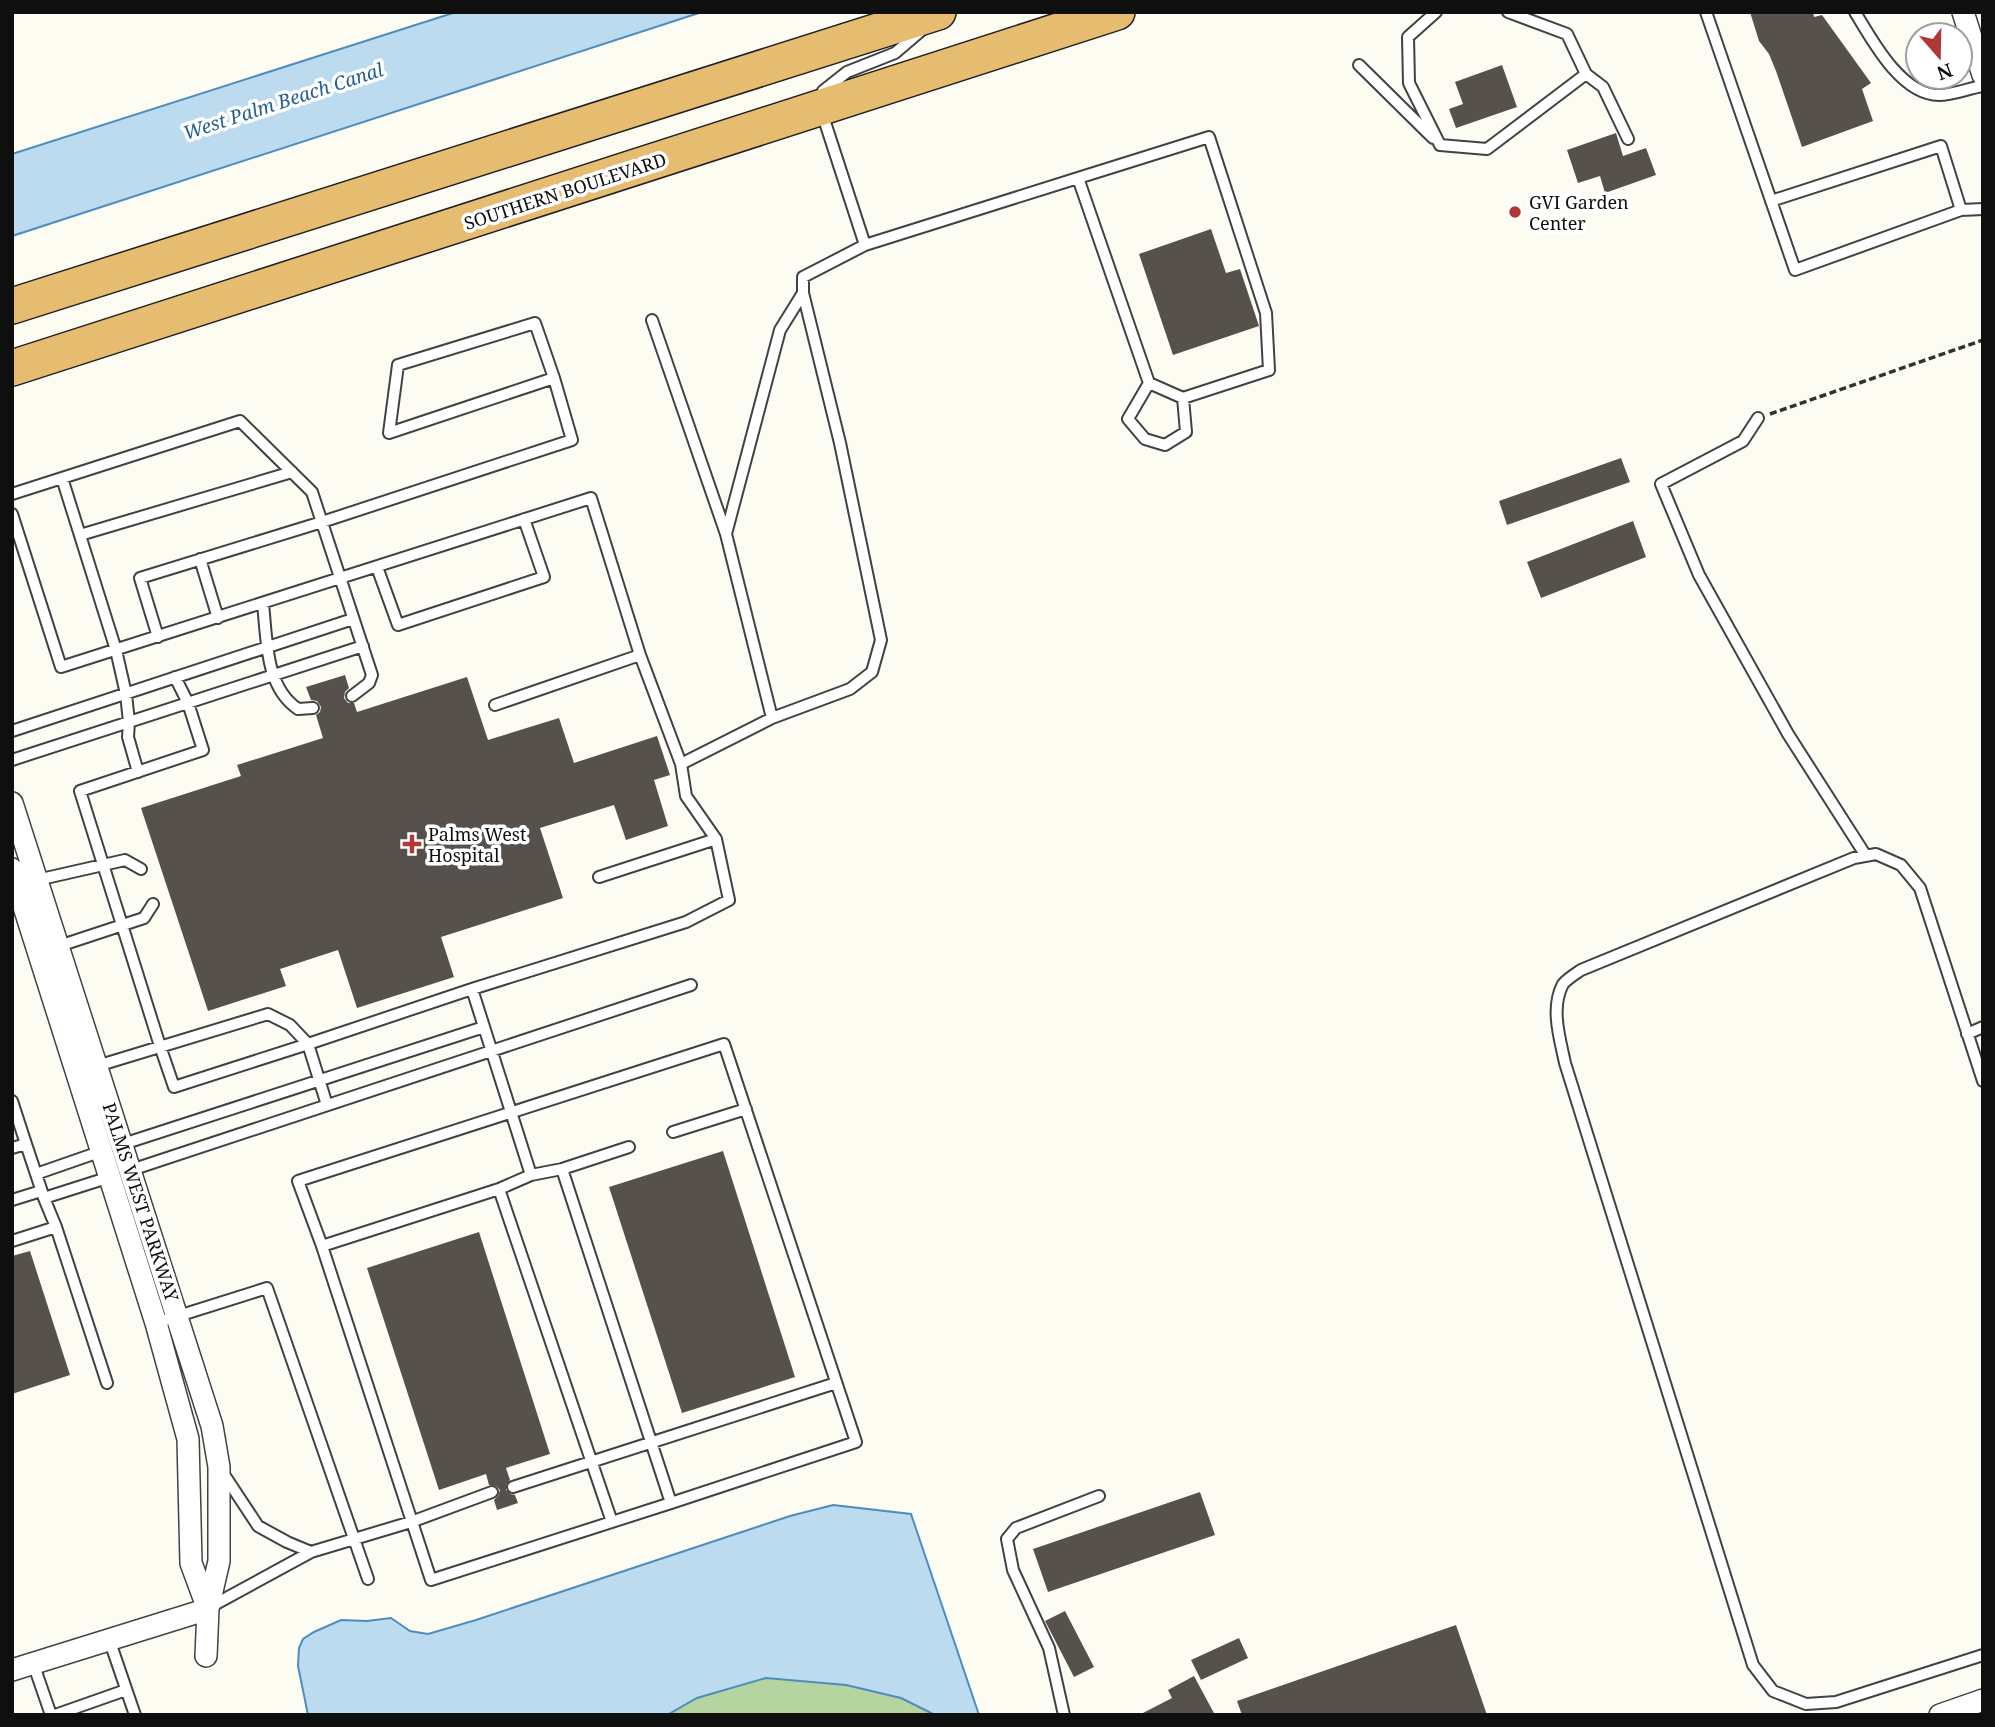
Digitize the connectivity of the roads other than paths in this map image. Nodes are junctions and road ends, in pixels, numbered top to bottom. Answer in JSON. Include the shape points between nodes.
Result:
{"nodes":[{"id":1,"x":940,"y":12,"type":"edge"},
{"id":2,"x":1117,"y":12,"type":"edge"},
{"id":3,"x":1436,"y":12,"type":"edge"},
{"id":4,"x":1508,"y":12,"type":"edge"},
{"id":5,"x":1706,"y":12,"type":"edge"},
{"id":6,"x":1855,"y":12,"type":"edge"},
{"id":7,"x":1963,"y":12,"type":"edge"},
{"id":8,"x":1359,"y":65,"type":"dead end"},
{"id":9,"x":1586,"y":74,"type":"junction"},
{"id":10,"x":1983,"y":75,"type":"edge"},
{"id":11,"x":1983,"y":86,"type":"edge"},
{"id":12,"x":820,"y":109,"type":"junction"},
{"id":13,"x":1628,"y":139,"type":"dead end"},
{"id":14,"x":1440,"y":145,"type":"junction"},
{"id":15,"x":1078,"y":178,"type":"junction"},
{"id":16,"x":1771,"y":201,"type":"junction"},
{"id":17,"x":1983,"y":209,"type":"edge"},
{"id":18,"x":1961,"y":210,"type":"junction"},
{"id":19,"x":865,"y":245,"type":"junction"},
{"id":20,"x":803,"y":293,"type":"junction"},
{"id":21,"x":12,"y":306,"type":"edge"},
{"id":22,"x":652,"y":320,"type":"dead end"},
{"id":23,"x":12,"y":368,"type":"edge"},
{"id":24,"x":554,"y":378,"type":"junction"},
{"id":25,"x":1149,"y":383,"type":"junction"},
{"id":26,"x":1183,"y":398,"type":"junction"},
{"id":27,"x":1758,"y":418,"type":"road end"},
{"id":28,"x":292,"y":472,"type":"junction"},
{"id":29,"x":62,"y":478,"type":"junction"},
{"id":30,"x":12,"y":494,"type":"edge"},
{"id":31,"x":12,"y":514,"type":"edge"},
{"id":32,"x":524,"y":519,"type":"junction"},
{"id":33,"x":322,"y":522,"type":"junction"},
{"id":34,"x":726,"y":534,"type":"junction"},
{"id":35,"x":80,"y":535,"type":"junction"},
{"id":36,"x":200,"y":559,"type":"junction"},
{"id":37,"x":377,"y":567,"type":"junction"},
{"id":38,"x":341,"y":579,"type":"junction"},
{"id":39,"x":263,"y":604,"type":"junction"},
{"id":40,"x":218,"y":618,"type":"junction"},
{"id":41,"x":354,"y":619,"type":"junction"},
{"id":42,"x":158,"y":636,"type":"junction"},
{"id":43,"x":363,"y":646,"type":"junction"},
{"id":44,"x":268,"y":647,"type":"junction"},
{"id":45,"x":116,"y":650,"type":"junction"},
{"id":46,"x":639,"y":655,"type":"junction"},
{"id":47,"x":273,"y":676,"type":"junction"},
{"id":48,"x":175,"y":677,"type":"junction"},
{"id":49,"x":126,"y":694,"type":"junction"},
{"id":50,"x":352,"y":696,"type":"dead end"},
{"id":51,"x":188,"y":703,"type":"junction"},
{"id":52,"x":495,"y":705,"type":"dead end"},
{"id":53,"x":313,"y":708,"type":"dead end"},
{"id":54,"x":772,"y":718,"type":"junction"},
{"id":55,"x":129,"y":722,"type":"junction"},
{"id":56,"x":12,"y":731,"type":"edge"},
{"id":57,"x":12,"y":760,"type":"edge"},
{"id":58,"x":681,"y":764,"type":"junction"},
{"id":59,"x":138,"y":772,"type":"junction"},
{"id":60,"x":12,"y":803,"type":"edge"},
{"id":61,"x":716,"y":839,"type":"junction"},
{"id":62,"x":1866,"y":856,"type":"junction"},
{"id":63,"x":103,"y":865,"type":"junction"},
{"id":64,"x":12,"y":869,"type":"edge"},
{"id":65,"x":141,"y":869,"type":"dead end"},
{"id":66,"x":599,"y":877,"type":"dead end"},
{"id":67,"x":37,"y":880,"type":"junction"},
{"id":68,"x":153,"y":904,"type":"dead end"},
{"id":69,"x":122,"y":925,"type":"junction"},
{"id":70,"x":49,"y":949,"type":"junction"},
{"id":71,"x":691,"y":985,"type":"dead end"},
{"id":72,"x":472,"y":989,"type":"junction"},
{"id":73,"x":484,"y":1027,"type":"junction"},
{"id":74,"x":1983,"y":1027,"type":"edge"},
{"id":75,"x":1967,"y":1034,"type":"junction"},
{"id":76,"x":308,"y":1044,"type":"junction"},
{"id":77,"x":159,"y":1046,"type":"junction"},
{"id":78,"x":491,"y":1051,"type":"junction"},
{"id":79,"x":97,"y":1066,"type":"junction"},
{"id":80,"x":318,"y":1080,"type":"junction"},
{"id":81,"x":1983,"y":1081,"type":"edge"},
{"id":82,"x":12,"y":1101,"type":"edge"},
{"id":83,"x":327,"y":1105,"type":"junction"},
{"id":84,"x":746,"y":1110,"type":"junction"},
{"id":85,"x":513,"y":1114,"type":"junction"},
{"id":86,"x":673,"y":1132,"type":"dead end"},
{"id":87,"x":26,"y":1144,"type":"junction"},
{"id":88,"x":122,"y":1144,"type":"junction"},
{"id":89,"x":629,"y":1147,"type":"dead end"},
{"id":90,"x":12,"y":1148,"type":"edge"},
{"id":91,"x":102,"y":1151,"type":"junction"},
{"id":92,"x":562,"y":1169,"type":"junction"},
{"id":93,"x":130,"y":1170,"type":"junction"},
{"id":94,"x":36,"y":1174,"type":"junction"},
{"id":95,"x":531,"y":1175,"type":"junction"},
{"id":96,"x":109,"y":1177,"type":"junction"},
{"id":97,"x":499,"y":1189,"type":"junction"},
{"id":98,"x":42,"y":1195,"type":"junction"},
{"id":99,"x":12,"y":1200,"type":"edge"},
{"id":100,"x":56,"y":1227,"type":"junction"},
{"id":101,"x":12,"y":1241,"type":"edge"},
{"id":102,"x":322,"y":1246,"type":"junction"},
{"id":103,"x":177,"y":1316,"type":"junction"},
{"id":104,"x":156,"y":1323,"type":"junction"},
{"id":105,"x":107,"y":1383,"type":"dead end"},
{"id":106,"x":836,"y":1383,"type":"junction"},
{"id":107,"x":651,"y":1444,"type":"junction"},
{"id":108,"x":593,"y":1463,"type":"junction"},
{"id":109,"x":219,"y":1467,"type":"junction"},
{"id":110,"x":513,"y":1488,"type":"dead end"},
{"id":111,"x":492,"y":1492,"type":"dead end"},
{"id":112,"x":1099,"y":1496,"type":"dead end"},
{"id":113,"x":671,"y":1503,"type":"junction"},
{"id":114,"x":612,"y":1521,"type":"junction"},
{"id":115,"x":411,"y":1522,"type":"junction"},
{"id":116,"x":354,"y":1541,"type":"junction"},
{"id":117,"x":312,"y":1552,"type":"junction"},
{"id":118,"x":368,"y":1579,"type":"dead end"},
{"id":119,"x":208,"y":1609,"type":"junction"},
{"id":120,"x":109,"y":1639,"type":"junction"},
{"id":121,"x":1983,"y":1655,"type":"edge"},
{"id":122,"x":206,"y":1656,"type":"dead end"},
{"id":123,"x":33,"y":1663,"type":"junction"},
{"id":124,"x":12,"y":1670,"type":"edge"},
{"id":125,"x":127,"y":1690,"type":"junction"},
{"id":126,"x":1983,"y":1700,"type":"edge"},
{"id":127,"x":53,"y":1715,"type":"edge"},
{"id":128,"x":135,"y":1715,"type":"edge"},
{"id":129,"x":1065,"y":1715,"type":"edge"},
{"id":130,"x":1940,"y":1715,"type":"edge"}],
"edges":[{"from":1,"to":12,"type":"lane","via":[[895,53],[839,78],[823,91]]},
{"from":1,"to":21,"type":"highway"},
{"from":2,"to":12,"type":"highway","name":"SOUTHERN BOULEVARD"},
{"from":3,"to":14,"type":"lane","via":[[1408,37],[1409,83]]},
{"from":4,"to":9,"type":"lane","via":[[1567,34]]},
{"from":5,"to":16,"type":"lane"},
{"from":6,"to":11,"type":"lane","via":[[1882,58],[1918,90],[1939,95]]},
{"from":7,"to":10,"type":"street"},
{"from":8,"to":14,"type":"lane"},
{"from":9,"to":13,"type":"lane","via":[[1603,87]]},
{"from":9,"to":14,"type":"lane","via":[[1487,149]]},
{"from":12,"to":19,"type":"lane"},
{"from":12,"to":23,"type":"highway","name":"SOUTHERN BOULEVARD"},
{"from":15,"to":19,"type":"lane"},
{"from":15,"to":25,"type":"lane"},
{"from":15,"to":26,"type":"lane","via":[[1209,137],[1266,313],[1269,370]]},
{"from":16,"to":18,"type":"lane","via":[[1941,146]]},
{"from":16,"to":18,"type":"lane","via":[[1795,270]]},
{"from":17,"to":18,"type":"lane"},
{"from":19,"to":20,"type":"lane","via":[[803,277]]},
{"from":20,"to":34,"type":"lane","via":[[780,330]]},
{"from":20,"to":54,"type":"lane","via":[[881,640],[872,672],[850,689]]},
{"from":22,"to":34,"type":"lane"},
{"from":24,"to":24,"type":"lane","via":[[427,420],[389,433],[398,365],[535,323]]},
{"from":24,"to":33,"type":"lane","via":[[572,440]]},
{"from":25,"to":26,"type":"lane"},
{"from":25,"to":26,"type":"lane","via":[[1129,419],[1145,439],[1165,445],[1186,432]]},
{"from":27,"to":62,"type":"lane","via":[[1742,440],[1661,484],[1699,575],[1788,734]]},
{"from":28,"to":29,"type":"lane","via":[[240,421]]},
{"from":28,"to":33,"type":"lane","via":[[312,492]]},
{"from":28,"to":35,"type":"lane"},
{"from":29,"to":30,"type":"lane"},
{"from":29,"to":35,"type":"lane"},
{"from":31,"to":45,"type":"lane","via":[[61,667]]},
{"from":32,"to":37,"type":"lane"},
{"from":32,"to":37,"type":"lane","via":[[544,577],[398,625]]},
{"from":32,"to":46,"type":"lane","via":[[590,498]]},
{"from":33,"to":36,"type":"lane"},
{"from":33,"to":38,"type":"lane"},
{"from":34,"to":54,"type":"lane"},
{"from":35,"to":45,"type":"lane"},
{"from":36,"to":40,"type":"lane"},
{"from":36,"to":42,"type":"lane","via":[[139,578]]},
{"from":37,"to":38,"type":"lane"},
{"from":38,"to":39,"type":"lane"},
{"from":38,"to":41,"type":"lane"},
{"from":39,"to":40,"type":"lane"},
{"from":39,"to":44,"type":"lane"},
{"from":40,"to":42,"type":"lane"},
{"from":41,"to":43,"type":"lane"},
{"from":41,"to":44,"type":"lane"},
{"from":42,"to":45,"type":"lane"},
{"from":43,"to":47,"type":"lane"},
{"from":43,"to":50,"type":"lane","via":[[372,675]]},
{"from":44,"to":47,"type":"lane"},
{"from":44,"to":48,"type":"lane"},
{"from":45,"to":49,"type":"lane"},
{"from":46,"to":52,"type":"lane"},
{"from":46,"to":58,"type":"lane"},
{"from":47,"to":51,"type":"lane"},
{"from":47,"to":53,"type":"lane","via":[[289,703],[298,709]]},
{"from":48,"to":49,"type":"lane"},
{"from":48,"to":51,"type":"lane"},
{"from":49,"to":55,"type":"lane"},
{"from":49,"to":56,"type":"lane"},
{"from":51,"to":55,"type":"lane"},
{"from":51,"to":59,"type":"lane","via":[[203,750]]},
{"from":54,"to":58,"type":"lane"},
{"from":55,"to":57,"type":"lane"},
{"from":55,"to":59,"type":"lane","via":[[128,737]]},
{"from":58,"to":61,"type":"lane","via":[[686,796]]},
{"from":59,"to":63,"type":"lane","via":[[80,791]]},
{"from":60,"to":67,"type":"street","name":"PALMS WEST PARKWAY"},
{"from":61,"to":66,"type":"lane"},
{"from":61,"to":72,"type":"lane","via":[[729,900],[686,922]]},
{"from":62,"to":75,"type":"lane","via":[[1876,854],[1901,865],[1920,888]]},
{"from":62,"to":121,"type":"lane","via":[[1581,970],[1564,982],[1557,1002],[1558,1031],[1753,1665],[1773,1691],[1806,1703],[1836,1702]]},
{"from":63,"to":65,"type":"lane","via":[[125,860]]},
{"from":63,"to":67,"type":"lane"},
{"from":63,"to":69,"type":"lane"},
{"from":64,"to":70,"type":"street","name":"PALMS WEST PARKWAY"},
{"from":67,"to":70,"type":"street","name":"PALMS WEST PARKWAY"},
{"from":68,"to":69,"type":"lane","via":[[144,918]]},
{"from":69,"to":70,"type":"lane"},
{"from":69,"to":77,"type":"lane"},
{"from":70,"to":79,"type":"street","name":"PALMS WEST PARKWAY"},
{"from":70,"to":91,"type":"street","name":"PALMS WEST PARKWAY"},
{"from":71,"to":78,"type":"lane"},
{"from":72,"to":73,"type":"lane"},
{"from":72,"to":76,"type":"lane"},
{"from":73,"to":78,"type":"lane"},
{"from":73,"to":80,"type":"lane"},
{"from":74,"to":75,"type":"lane"},
{"from":75,"to":81,"type":"lane"},
{"from":76,"to":77,"type":"lane","via":[[290,1025],[268,1014]]},
{"from":76,"to":77,"type":"lane","via":[[174,1087]]},
{"from":76,"to":80,"type":"lane"},
{"from":77,"to":79,"type":"lane"},
{"from":78,"to":83,"type":"lane"},
{"from":78,"to":85,"type":"lane"},
{"from":79,"to":88,"type":"street","name":"PALMS WEST PARKWAY"},
{"from":80,"to":83,"type":"lane"},
{"from":80,"to":88,"type":"lane"},
{"from":82,"to":87,"type":"lane"},
{"from":83,"to":93,"type":"lane"},
{"from":84,"to":85,"type":"lane","via":[[724,1044]]},
{"from":84,"to":86,"type":"lane"},
{"from":84,"to":106,"type":"lane"},
{"from":85,"to":95,"type":"lane"},
{"from":85,"to":102,"type":"lane","via":[[298,1181]]},
{"from":87,"to":90,"type":"lane"},
{"from":87,"to":94,"type":"lane"},
{"from":88,"to":91,"type":"lane"},
{"from":88,"to":93,"type":"street","name":"PALMS WEST PARKWAY"},
{"from":89,"to":92,"type":"lane"},
{"from":91,"to":94,"type":"lane"},
{"from":91,"to":96,"type":"street","name":"PALMS WEST PARKWAY"},
{"from":92,"to":95,"type":"lane"},
{"from":92,"to":107,"type":"lane"},
{"from":93,"to":96,"type":"lane"},
{"from":93,"to":103,"type":"street","name":"PALMS WEST PARKWAY"},
{"from":94,"to":98,"type":"lane"},
{"from":95,"to":97,"type":"lane"},
{"from":96,"to":98,"type":"lane"},
{"from":96,"to":104,"type":"street","name":"PALMS WEST PARKWAY"},
{"from":97,"to":102,"type":"lane"},
{"from":97,"to":108,"type":"lane"},
{"from":98,"to":99,"type":"lane"},
{"from":98,"to":100,"type":"lane"},
{"from":100,"to":101,"type":"lane"},
{"from":100,"to":105,"type":"lane"},
{"from":102,"to":115,"type":"lane"},
{"from":103,"to":104,"type":"lane"},
{"from":103,"to":109,"type":"street","name":"PALMS WEST PARKWAY","via":[[212,1426]]},
{"from":103,"to":116,"type":"lane","via":[[267,1288]]},
{"from":104,"to":119,"type":"street","name":"PALMS WEST PARKWAY","via":[[188,1439],[191,1563]]},
{"from":106,"to":107,"type":"lane"},
{"from":106,"to":113,"type":"lane","via":[[856,1443]]},
{"from":107,"to":108,"type":"lane"},
{"from":107,"to":113,"type":"lane"},
{"from":108,"to":110,"type":"lane"},
{"from":108,"to":114,"type":"lane"},
{"from":109,"to":117,"type":"lane","via":[[258,1526]]},
{"from":109,"to":119,"type":"street","name":"PALMS WEST PARKWAY","via":[[219,1561]]},
{"from":111,"to":115,"type":"lane"},
{"from":112,"to":129,"type":"lane","via":[[1016,1528],[1007,1539],[1013,1570],[1049,1648]]},
{"from":113,"to":114,"type":"lane"},
{"from":114,"to":115,"type":"lane","via":[[431,1580]]},
{"from":115,"to":116,"type":"lane"},
{"from":116,"to":117,"type":"lane"},
{"from":116,"to":118,"type":"lane"},
{"from":117,"to":119,"type":"lane"},
{"from":119,"to":120,"type":"street"},
{"from":119,"to":122,"type":"street","name":"PALMS WEST PARKWAY"},
{"from":120,"to":123,"type":"street"},
{"from":120,"to":125,"type":"lane"},
{"from":123,"to":124,"type":"street"},
{"from":123,"to":127,"type":"lane"},
{"from":125,"to":127,"type":"lane"},
{"from":125,"to":128,"type":"lane"},
{"from":126,"to":130,"type":"street"}]}
